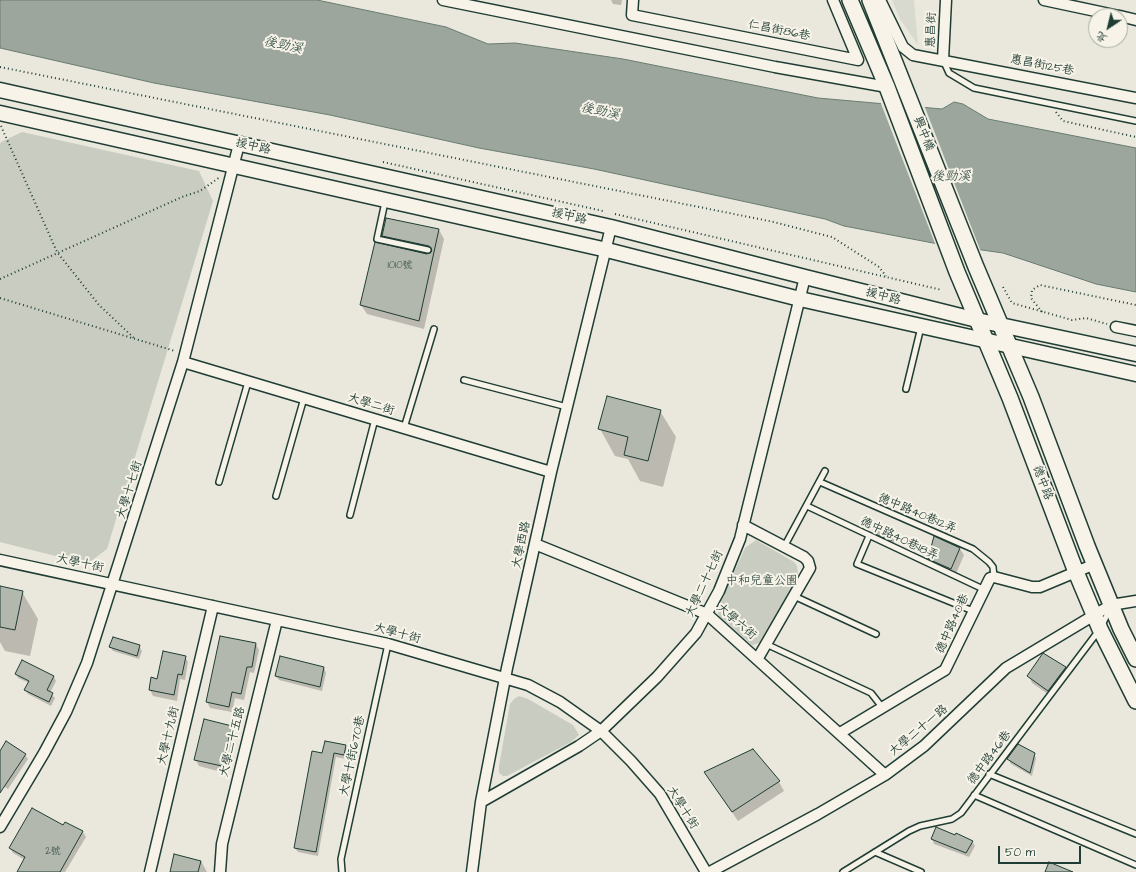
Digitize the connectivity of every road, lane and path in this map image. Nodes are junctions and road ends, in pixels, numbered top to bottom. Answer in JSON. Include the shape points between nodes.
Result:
{"nodes":[{"id":1,"x":443,"y":0,"type":"edge"},
{"id":2,"x":633,"y":0,"type":"edge"},
{"id":3,"x":833,"y":0,"type":"edge"},
{"id":4,"x":850,"y":0,"type":"edge"},
{"id":5,"x":870,"y":0,"type":"edge"},
{"id":6,"x":880,"y":0,"type":"edge"},
{"id":7,"x":946,"y":0,"type":"edge"},
{"id":8,"x":1044,"y":0,"type":"edge"},
{"id":9,"x":1093,"y":5,"type":"edge"},
{"id":10,"x":944,"y":60,"type":"junction"},
{"id":11,"x":0,"y":67,"type":"edge"},
{"id":12,"x":887,"y":87,"type":"junction"},
{"id":13,"x":0,"y":91,"type":"edge"},
{"id":14,"x":1136,"y":98,"type":"edge"},
{"id":15,"x":1050,"y":104,"type":"junction"},
{"id":16,"x":0,"y":114,"type":"edge"},
{"id":17,"x":1136,"y":121,"type":"edge"},
{"id":18,"x":0,"y":123,"type":"edge"},
{"id":19,"x":1136,"y":137,"type":"edge"},
{"id":20,"x":239,"y":144,"type":"junction"},
{"id":21,"x":234,"y":167,"type":"junction"},
{"id":22,"x":386,"y":201,"type":"junction"},
{"id":23,"x":611,"y":227,"type":"junction"},
{"id":24,"x":428,"y":250,"type":"dead end"},
{"id":25,"x":607,"y":250,"type":"junction"},
{"id":26,"x":57,"y":252,"type":"junction"},
{"id":27,"x":954,"y":263,"type":"joint"},
{"id":28,"x":976,"y":267,"type":"joint"},
{"id":29,"x":856,"y":270,"type":"dead end"},
{"id":30,"x":887,"y":277,"type":"junction"},
{"id":31,"x":805,"y":278,"type":"junction"},
{"id":32,"x":0,"y":279,"type":"edge"},
{"id":33,"x":1003,"y":287,"type":"dead end"},
{"id":34,"x":942,"y":290,"type":"dead end"},
{"id":35,"x":0,"y":298,"type":"edge"},
{"id":36,"x":800,"y":299,"type":"junction"},
{"id":37,"x":1136,"y":305,"type":"edge"},
{"id":38,"x":1042,"y":312,"type":"junction"},
{"id":39,"x":977,"y":320,"type":"junction"},
{"id":40,"x":1002,"y":326,"type":"junction"},
{"id":41,"x":921,"y":327,"type":"junction"},
{"id":42,"x":1116,"y":327,"type":"joint"},
{"id":43,"x":434,"y":329,"type":"dead end"},
{"id":44,"x":1136,"y":331,"type":"edge"},
{"id":45,"x":135,"y":339,"type":"junction"},
{"id":46,"x":985,"y":341,"type":"junction"},
{"id":47,"x":1011,"y":347,"type":"junction"},
{"id":48,"x":1136,"y":354,"type":"edge"},
{"id":49,"x":185,"y":358,"type":"junction"},
{"id":50,"x":1136,"y":374,"type":"edge"},
{"id":51,"x":464,"y":380,"type":"dead end"},
{"id":52,"x":248,"y":382,"type":"junction"},
{"id":53,"x":906,"y":389,"type":"dead end"},
{"id":54,"x":304,"y":398,"type":"junction"},
{"id":55,"x":567,"y":407,"type":"junction"},
{"id":56,"x":374,"y":419,"type":"junction"},
{"id":57,"x":404,"y":428,"type":"junction"},
{"id":58,"x":825,"y":471,"type":"dead end"},
{"id":59,"x":551,"y":472,"type":"junction"},
{"id":60,"x":219,"y":482,"type":"dead end"},
{"id":61,"x":820,"y":482,"type":"junction"},
{"id":62,"x":276,"y":496,"type":"dead end"},
{"id":63,"x":807,"y":506,"type":"junction"},
{"id":64,"x":350,"y":515,"type":"dead end"},
{"id":65,"x":743,"y":525,"type":"junction"},
{"id":66,"x":869,"y":536,"type":"junction"},
{"id":67,"x":535,"y":544,"type":"junction"},
{"id":68,"x":784,"y":546,"type":"junction"},
{"id":69,"x":0,"y":560,"type":"edge"},
{"id":70,"x":1095,"y":564,"type":"junction"},
{"id":71,"x":1076,"y":572,"type":"junction"},
{"id":72,"x":994,"y":577,"type":"junction"},
{"id":73,"x":114,"y":584,"type":"junction"},
{"id":74,"x":983,"y":589,"type":"junction"},
{"id":75,"x":794,"y":596,"type":"junction"},
{"id":76,"x":1136,"y":601,"type":"edge"},
{"id":77,"x":213,"y":606,"type":"junction"},
{"id":78,"x":1111,"y":606,"type":"junction"},
{"id":79,"x":973,"y":611,"type":"junction"},
{"id":80,"x":707,"y":614,"type":"junction"},
{"id":81,"x":1093,"y":615,"type":"junction"},
{"id":82,"x":277,"y":620,"type":"junction"},
{"id":83,"x":1100,"y":629,"type":"junction"},
{"id":84,"x":876,"y":634,"type":"dead end"},
{"id":85,"x":388,"y":644,"type":"junction"},
{"id":86,"x":766,"y":644,"type":"junction"},
{"id":87,"x":758,"y":658,"type":"junction"},
{"id":88,"x":1136,"y":659,"type":"edge"},
{"id":89,"x":505,"y":678,"type":"junction"},
{"id":90,"x":1136,"y":701,"type":"edge"},
{"id":91,"x":882,"y":707,"type":"junction"},
{"id":92,"x":601,"y":731,"type":"junction"},
{"id":93,"x":840,"y":733,"type":"junction"},
{"id":94,"x":885,"y":774,"type":"junction"},
{"id":95,"x":990,"y":774,"type":"junction"},
{"id":96,"x":974,"y":795,"type":"junction"},
{"id":97,"x":481,"y":802,"type":"junction"},
{"id":98,"x":0,"y":827,"type":"edge"},
{"id":99,"x":1136,"y":834,"type":"edge"},
{"id":100,"x":875,"y":852,"type":"junction"},
{"id":101,"x":1136,"y":865,"type":"edge"},
{"id":102,"x":150,"y":872,"type":"edge"},
{"id":103,"x":220,"y":872,"type":"edge"},
{"id":104,"x":342,"y":872,"type":"edge"},
{"id":105,"x":472,"y":872,"type":"edge"},
{"id":106,"x":706,"y":872,"type":"edge"},
{"id":107,"x":710,"y":872,"type":"edge"},
{"id":108,"x":843,"y":872,"type":"edge"},
{"id":109,"x":920,"y":872,"type":"edge"}],
"edges":[{"from":1,"to":12,"type":"street"},
{"from":2,"to":3,"type":"street","name":"仁昌街86巷","via":[[632,15],[858,60]]},
{"from":4,"to":12,"type":"main road","name":"興中橋"},
{"from":5,"to":28,"type":"main road","name":"興中橋"},
{"from":6,"to":10,"type":"street","name":"惠昌街125巷","via":[[904,47],[913,55]]},
{"from":7,"to":10,"type":"street","name":"惠昌街"},
{"from":8,"to":9,"type":"street"},
{"from":10,"to":14,"type":"street","name":"惠昌街125巷"},
{"from":10,"to":15,"type":"lane","via":[[949,73],[974,88]]},
{"from":11,"to":30,"type":"path","via":[[774,222],[832,237],[879,267]]},
{"from":12,"to":27,"type":"main road","name":"興中橋"},
{"from":13,"to":20,"type":"street","name":"援中路"},
{"from":15,"to":17,"type":"lane"},
{"from":15,"to":19,"type":"path","via":[[1063,121]]},
{"from":16,"to":21,"type":"street","name":"援中路"},
{"from":18,"to":26,"type":"path"},
{"from":20,"to":21,"type":"street","name":"大學十七街"},
{"from":20,"to":23,"type":"street","name":"援中路"},
{"from":21,"to":22,"type":"street","name":"援中路"},
{"from":21,"to":26,"type":"path","via":[[200,191],[182,196]]},
{"from":21,"to":49,"type":"street","name":"大學十七街"},
{"from":22,"to":24,"type":"lane","via":[[378,239]]},
{"from":22,"to":25,"type":"street","name":"援中路"},
{"from":23,"to":25,"type":"street","name":"大學西路"},
{"from":23,"to":31,"type":"street","name":"援中路"},
{"from":25,"to":36,"type":"street","name":"援中路"},
{"from":25,"to":55,"type":"street","name":"大學西路"},
{"from":26,"to":32,"type":"path"},
{"from":26,"to":45,"type":"path","via":[[99,305]]},
{"from":27,"to":39,"type":"main road","name":"德中路"},
{"from":28,"to":40,"type":"main road","name":"德中路"},
{"from":29,"to":30,"type":"path"},
{"from":30,"to":34,"type":"path"},
{"from":31,"to":36,"type":"street","name":"大學二十七街"},
{"from":31,"to":39,"type":"street","name":"援中路"},
{"from":33,"to":38,"type":"path","via":[[1012,304]]},
{"from":35,"to":45,"type":"path"},
{"from":36,"to":41,"type":"street","name":"援中路"},
{"from":36,"to":65,"type":"street","name":"大學二十七街"},
{"from":37,"to":38,"type":"path","via":[[1040,285],[1032,290],[1031,298]]},
{"from":38,"to":42,"type":"path","via":[[1072,320],[1086,318]]},
{"from":39,"to":40,"type":"street","name":"援中路"},
{"from":39,"to":46,"type":"main road","name":"德中路"},
{"from":40,"to":47,"type":"main road","name":"德中路"},
{"from":40,"to":48,"type":"street","name":"援中路"},
{"from":41,"to":46,"type":"street","name":"援中路"},
{"from":41,"to":53,"type":"lane"},
{"from":42,"to":44,"type":"street"},
{"from":43,"to":57,"type":"lane"},
{"from":45,"to":49,"type":"path"},
{"from":46,"to":47,"type":"street","name":"援中路"},
{"from":46,"to":71,"type":"main road","name":"德中路","via":[[1010,398]]},
{"from":47,"to":50,"type":"street","name":"援中路"},
{"from":47,"to":70,"type":"main road","name":"德中路"},
{"from":49,"to":52,"type":"street","name":"大學二街"},
{"from":49,"to":73,"type":"street","name":"大學十七街"},
{"from":51,"to":55,"type":"lane"},
{"from":52,"to":54,"type":"street","name":"大學二街"},
{"from":52,"to":60,"type":"lane"},
{"from":54,"to":56,"type":"street","name":"大學二街"},
{"from":54,"to":62,"type":"lane"},
{"from":55,"to":59,"type":"street","name":"大學西路"},
{"from":56,"to":57,"type":"street","name":"大學二街"},
{"from":56,"to":64,"type":"lane"},
{"from":57,"to":59,"type":"street","name":"大學二街"},
{"from":58,"to":61,"type":"lane"},
{"from":59,"to":67,"type":"street","name":"大學西路"},
{"from":61,"to":63,"type":"lane"},
{"from":61,"to":72,"type":"lane","name":"德中路40巷12弄","via":[[973,549],[993,567]]},
{"from":63,"to":66,"type":"lane","name":"德中路40巷18弄"},
{"from":63,"to":68,"type":"lane"},
{"from":65,"to":68,"type":"street"},
{"from":65,"to":80,"type":"street","name":"大學二十七街","via":[[719,591]]},
{"from":66,"to":74,"type":"lane","name":"德中路40巷18弄"},
{"from":66,"to":79,"type":"lane","via":[[857,564]]},
{"from":67,"to":80,"type":"street","name":"大學六街"},
{"from":67,"to":89,"type":"street","name":"大學西路"},
{"from":68,"to":75,"type":"street","via":[[808,561],[810,568]]},
{"from":69,"to":73,"type":"street","name":"大學十街"},
{"from":70,"to":71,"type":"street"},
{"from":70,"to":78,"type":"main road","name":"德中路"},
{"from":71,"to":72,"type":"street","via":[[1040,587]]},
{"from":71,"to":81,"type":"main road","name":"德中路"},
{"from":72,"to":74,"type":"street","name":"德中路40巷","via":[[990,578]]},
{"from":73,"to":77,"type":"street","name":"大學十街"},
{"from":73,"to":98,"type":"street","name":"大學十七街","via":[[87,663],[66,712]]},
{"from":74,"to":79,"type":"street","name":"德中路40巷"},
{"from":75,"to":84,"type":"lane"},
{"from":75,"to":86,"type":"street"},
{"from":76,"to":78,"type":"street","name":"大學二十一路"},
{"from":77,"to":82,"type":"street","name":"大學十街"},
{"from":77,"to":102,"type":"street","name":"大學十九街"},
{"from":78,"to":81,"type":"street","name":"大學二十一路"},
{"from":78,"to":83,"type":"lane","name":"德中路46巷"},
{"from":78,"to":88,"type":"main road","name":"德中路"},
{"from":79,"to":91,"type":"street","name":"德中路40巷","via":[[945,670]]},
{"from":80,"to":87,"type":"street","name":"大學六街"},
{"from":80,"to":92,"type":"street","name":"大學二十七街","via":[[696,633],[657,678]]},
{"from":81,"to":83,"type":"main road","name":"德中路"},
{"from":81,"to":94,"type":"street","name":"大學二十一路","via":[[1006,668],[924,746]]},
{"from":82,"to":85,"type":"street","name":"大學十街"},
{"from":82,"to":103,"type":"street","name":"大學二十五路","via":[[222,844]]},
{"from":83,"to":90,"type":"main road","name":"德中路"},
{"from":83,"to":95,"type":"lane","name":"德中路46巷"},
{"from":85,"to":89,"type":"street","name":"大學十街"},
{"from":85,"to":104,"type":"lane","name":"大學十街670巷","via":[[341,859]]},
{"from":86,"to":87,"type":"street"},
{"from":86,"to":91,"type":"lane","via":[[871,693]]},
{"from":87,"to":93,"type":"street","name":"大學六街"},
{"from":89,"to":92,"type":"street","name":"大學十街","via":[[528,685],[560,702]]},
{"from":89,"to":97,"type":"street","name":"大學西路"},
{"from":91,"to":93,"type":"street","name":"德中路40巷"},
{"from":92,"to":97,"type":"street","name":"大學二十七街"},
{"from":92,"to":106,"type":"street","name":"大學十街","via":[[660,794]]},
{"from":93,"to":94,"type":"street","name":"大學六街"},
{"from":94,"to":107,"type":"street","name":"大學二十一路","via":[[818,814]]},
{"from":95,"to":96,"type":"lane","name":"德中路46巷"},
{"from":95,"to":99,"type":"lane"},
{"from":96,"to":100,"type":"lane","name":"德中路46巷","via":[[961,813],[952,819],[920,826]]},
{"from":96,"to":101,"type":"lane"},
{"from":97,"to":105,"type":"street","name":"大學西路"},
{"from":100,"to":108,"type":"lane","name":"德中路46巷"},
{"from":100,"to":109,"type":"lane"}]}
